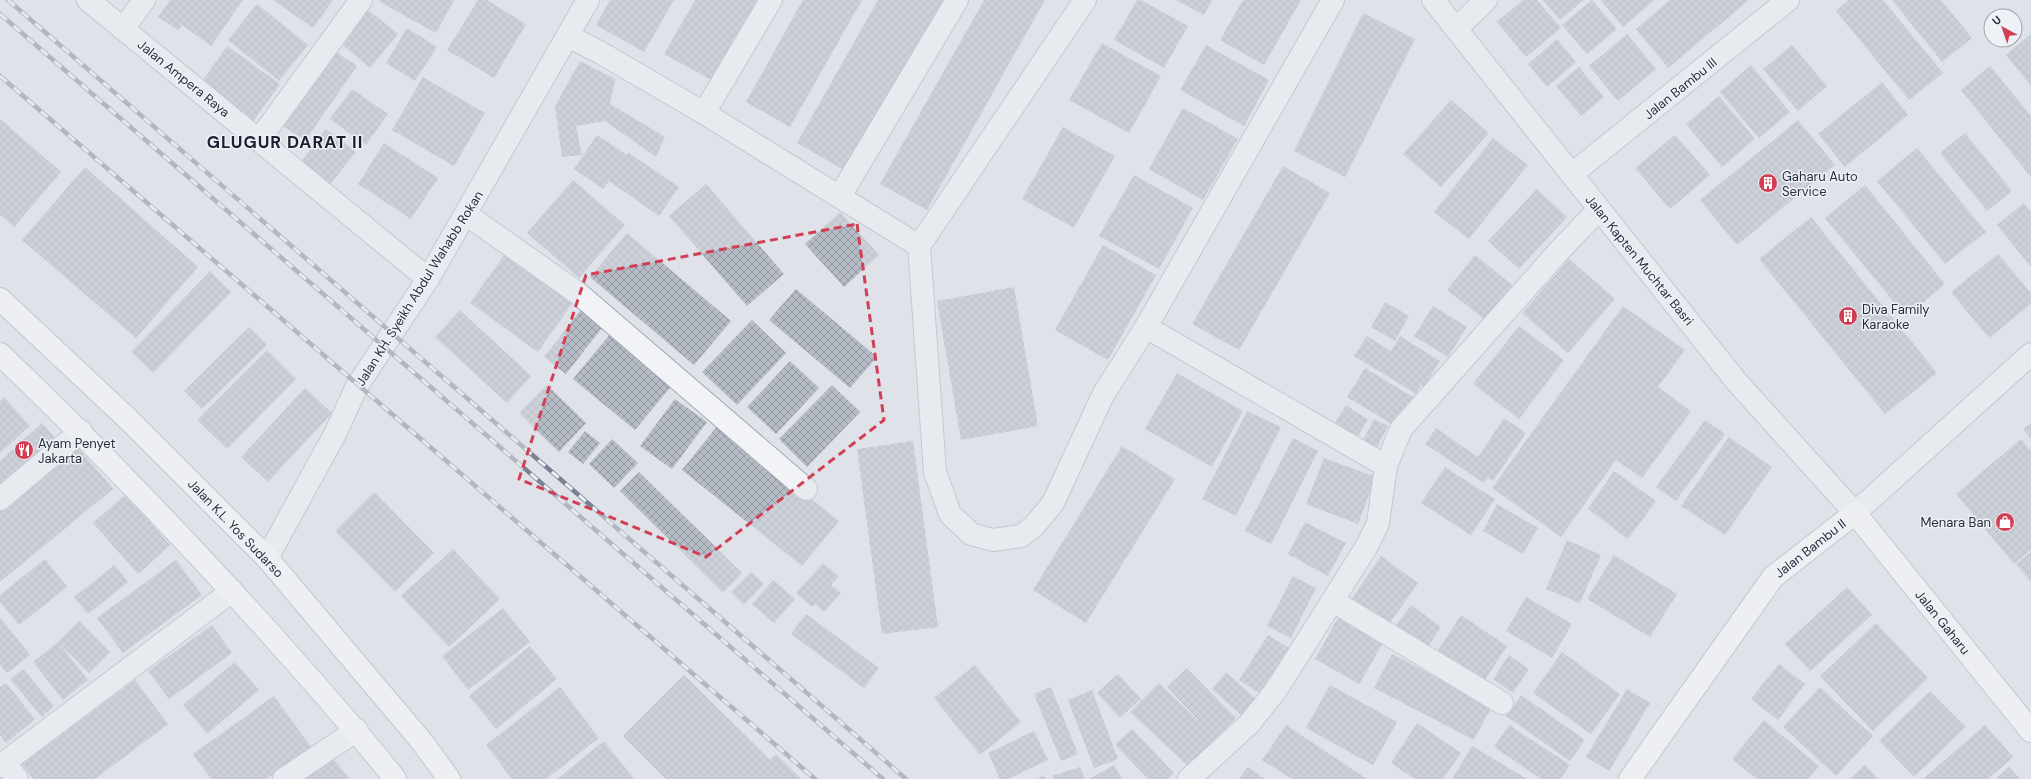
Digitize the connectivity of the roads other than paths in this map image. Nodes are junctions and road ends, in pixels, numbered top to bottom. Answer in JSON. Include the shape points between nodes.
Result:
{"nodes":[{"id":1,"x":88,"y":0,"type":"edge"},
{"id":2,"x":144,"y":0,"type":"edge"},
{"id":3,"x":361,"y":0,"type":"edge"},
{"id":4,"x":588,"y":0,"type":"edge"},
{"id":5,"x":771,"y":0,"type":"edge"},
{"id":6,"x":957,"y":0,"type":"edge"},
{"id":7,"x":1085,"y":0,"type":"edge"},
{"id":8,"x":1333,"y":0,"type":"edge"},
{"id":9,"x":1433,"y":0,"type":"edge"},
{"id":10,"x":1486,"y":0,"type":"edge"},
{"id":11,"x":1788,"y":0,"type":"edge"},
{"id":12,"x":1457,"y":28,"type":"junction"},
{"id":13,"x":123,"y":29,"type":"junction"},
{"id":14,"x":568,"y":36,"type":"junction"},
{"id":15,"x":704,"y":113,"type":"junction"},
{"id":16,"x":259,"y":140,"type":"junction"},
{"id":17,"x":1572,"y":174,"type":"junction"},
{"id":18,"x":840,"y":196,"type":"junction"},
{"id":19,"x":1599,"y":209,"type":"junction"},
{"id":20,"x":466,"y":214,"type":"junction"},
{"id":21,"x":919,"y":246,"type":"junction"},
{"id":22,"x":428,"y":279,"type":"junction"},
{"id":23,"x":0,"y":299,"type":"edge"},
{"id":24,"x":1146,"y":327,"type":"junction"},
{"id":25,"x":0,"y":354,"type":"edge"},
{"id":26,"x":2031,"y":354,"type":"edge"},
{"id":27,"x":81,"y":431,"type":"junction"},
{"id":28,"x":1386,"y":466,"type":"junction"},
{"id":29,"x":806,"y":489,"type":"dead end"},
{"id":30,"x":0,"y":499,"type":"edge"},
{"id":31,"x":1855,"y":513,"type":"junction"},
{"id":32,"x":267,"y":558,"type":"junction"},
{"id":33,"x":232,"y":591,"type":"junction"},
{"id":34,"x":1333,"y":601,"type":"junction"},
{"id":35,"x":1502,"y":703,"type":"dead end"},
{"id":36,"x":357,"y":730,"type":"junction"},
{"id":37,"x":2031,"y":731,"type":"edge"},
{"id":38,"x":7,"y":769,"type":"edge"},
{"id":39,"x":284,"y":779,"type":"edge"},
{"id":40,"x":395,"y":779,"type":"edge"},
{"id":41,"x":449,"y":779,"type":"edge"},
{"id":42,"x":1189,"y":779,"type":"edge"},
{"id":43,"x":1630,"y":779,"type":"edge"}],
"edges":[{"from":1,"to":13,"type":"street","name":"Jalan Ampera Raya"},
{"from":2,"to":13,"type":"street"},
{"from":3,"to":16,"type":"street"},
{"from":4,"to":14,"type":"street","name":"Jalan KH. Syeikh Abdul Wahabb Rokan"},
{"from":5,"to":15,"type":"street"},
{"from":6,"to":18,"type":"street"},
{"from":7,"to":21,"type":"street"},
{"from":8,"to":24,"type":"street"},
{"from":9,"to":12,"type":"street","name":"Jalan Kapten Muchtar Basri"},
{"from":10,"to":12,"type":"street"},
{"from":11,"to":17,"type":"street","name":"Jalan Bambu III"},
{"from":12,"to":17,"type":"street","name":"Jalan Kapten Muchtar Basri"},
{"from":13,"to":16,"type":"street","name":"Jalan Ampera Raya"},
{"from":14,"to":15,"type":"street"},
{"from":14,"to":20,"type":"street","name":"Jalan KH. Syeikh Abdul Wahabb Rokan"},
{"from":15,"to":18,"type":"street"},
{"from":16,"to":22,"type":"street","name":"Jalan Ampera Raya"},
{"from":17,"to":19,"type":"street","name":"Jalan Kapten Muchtar Basri"},
{"from":18,"to":21,"type":"street"},
{"from":19,"to":28,"type":"street","via":[[1554,256],[1401,429]]},
{"from":19,"to":31,"type":"street","name":"Jalan Kapten Muchtar Basri","via":[[1736,381]]},
{"from":20,"to":22,"type":"street","name":"Jalan KH. Syeikh Abdul Wahabb Rokan"},
{"from":20,"to":29,"type":"street","via":[[579,294]]},
{"from":21,"to":24,"type":"street","via":[[935,472],[950,514],[971,534],[993,540],[1021,536],[1034,526],[1052,503],[1103,396]]},
{"from":22,"to":32,"type":"street","name":"Jalan KH. Syeikh Abdul Wahabb Rokan","via":[[357,386],[336,434]]},
{"from":23,"to":32,"type":"main road","name":"Jalan K.L. Yos Sudarso","via":[[129,420]]},
{"from":24,"to":28,"type":"street"},
{"from":25,"to":27,"type":"main road"},
{"from":26,"to":31,"type":"street","name":"Jalan Bambu II"},
{"from":27,"to":30,"type":"street"},
{"from":27,"to":33,"type":"main road"},
{"from":28,"to":34,"type":"street","via":[[1378,524]]},
{"from":31,"to":37,"type":"main road","name":"Jalan Gaharu"},
{"from":31,"to":43,"type":"main road","name":"Jalan Bambu II","via":[[1773,577]]},
{"from":32,"to":41,"type":"main road","name":"Jalan K.L. Yos Sudarso","via":[[423,743]]},
{"from":33,"to":36,"type":"main road"},
{"from":33,"to":38,"type":"street"},
{"from":34,"to":35,"type":"street"},
{"from":34,"to":42,"type":"street","via":[[1276,690],[1249,724]]},
{"from":36,"to":39,"type":"street"},
{"from":36,"to":40,"type":"main road"}]}
